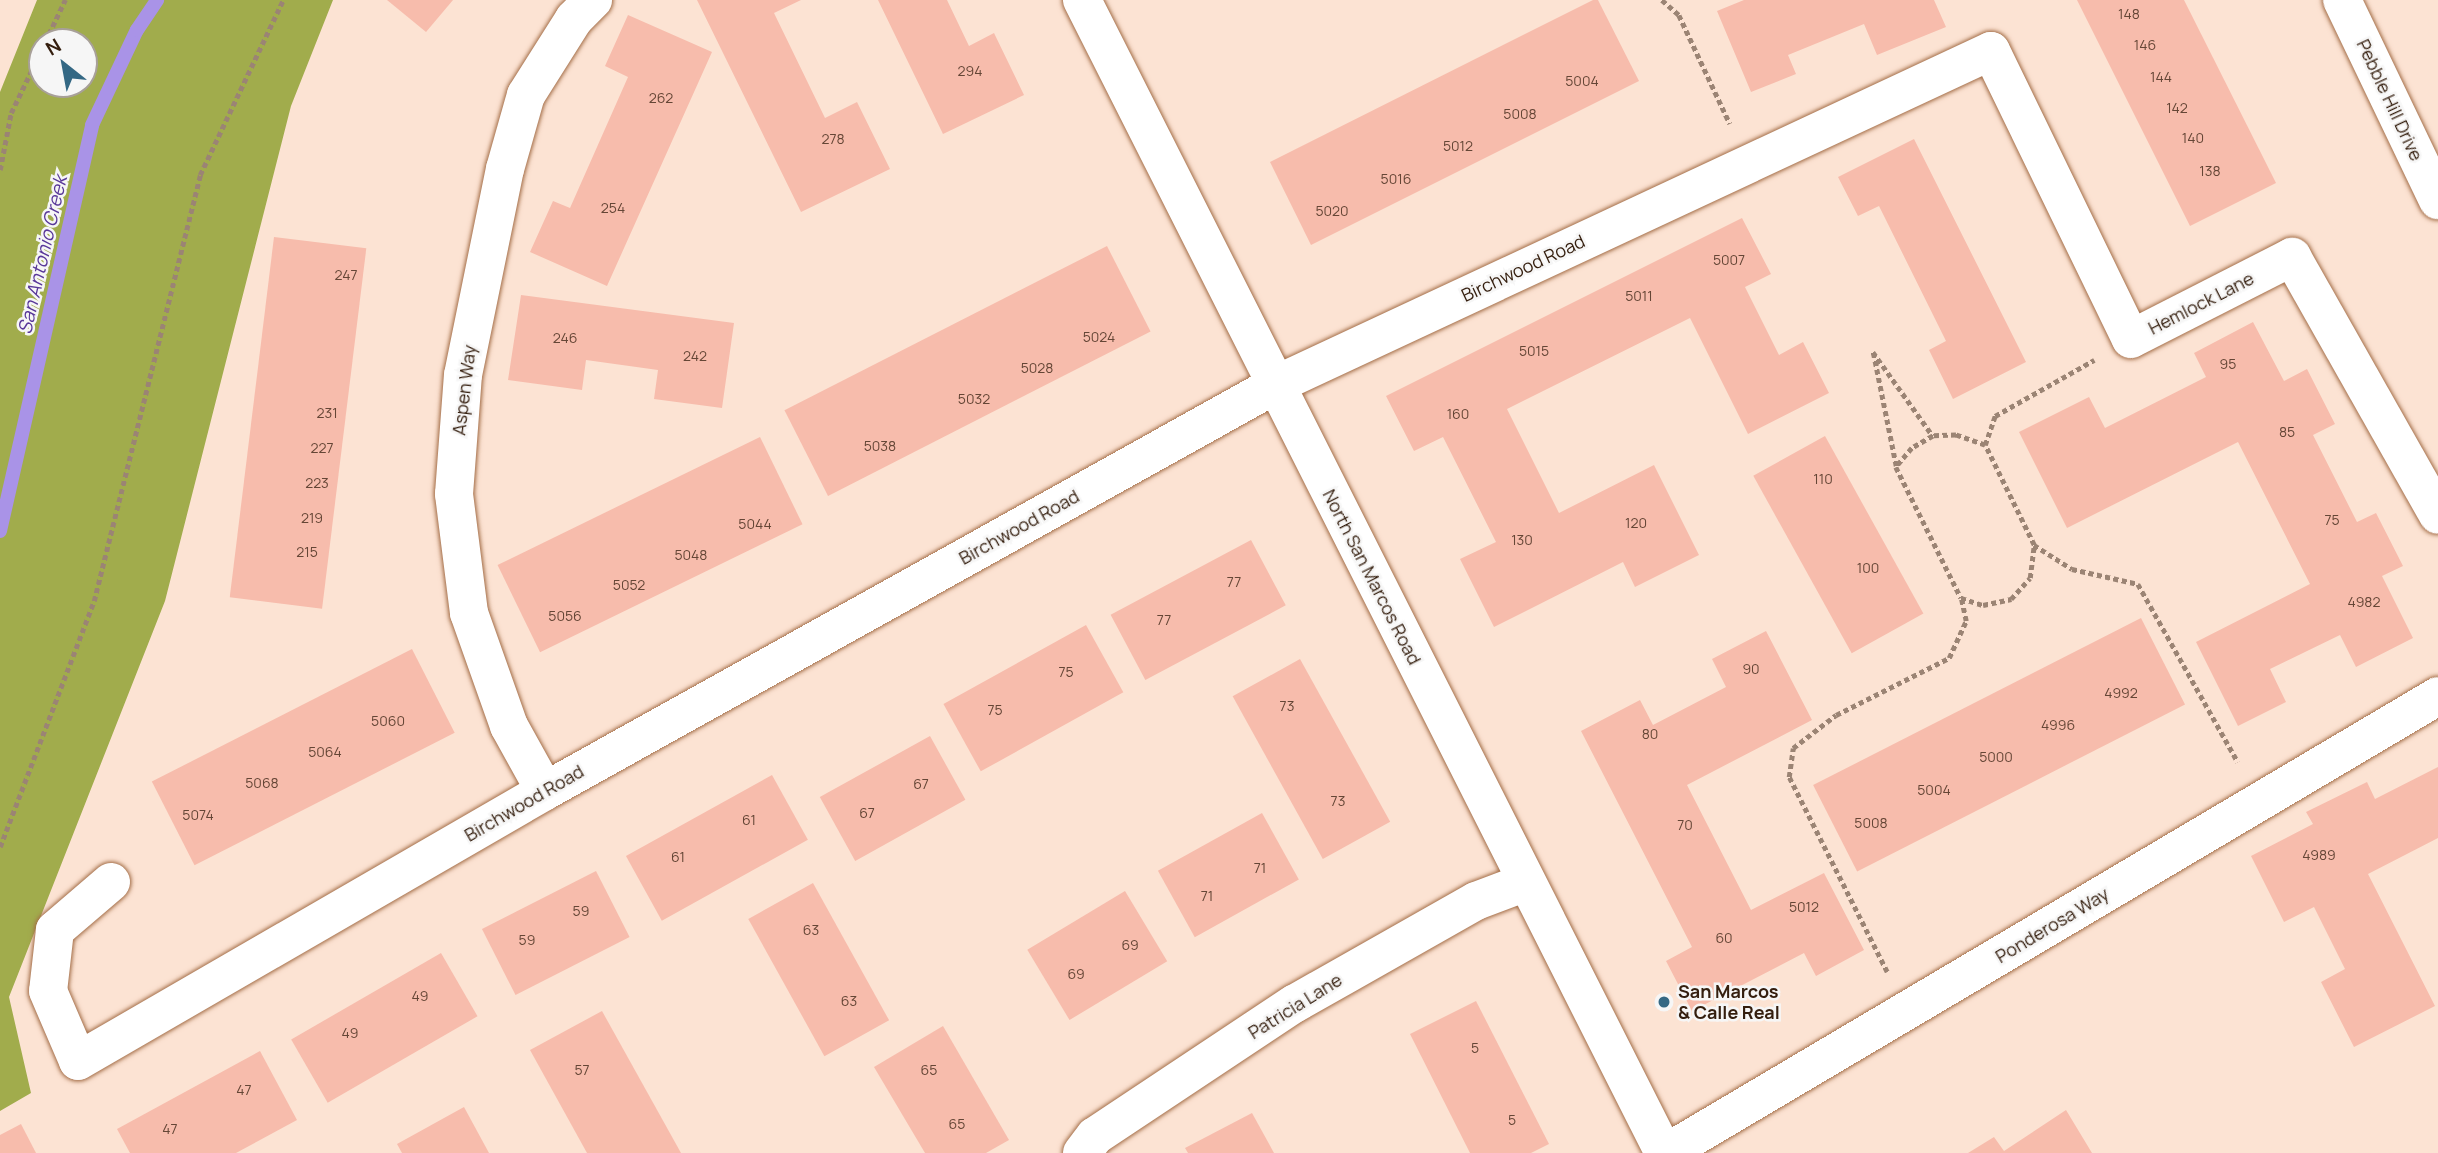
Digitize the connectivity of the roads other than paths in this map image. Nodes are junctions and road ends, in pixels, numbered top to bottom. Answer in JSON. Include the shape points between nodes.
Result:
{"nodes":[{"id":1,"x":593,"y":0,"type":"edge"},
{"id":2,"x":1082,"y":0,"type":"edge"},
{"id":3,"x":2342,"y":0,"type":"edge"},
{"id":4,"x":1991,"y":51,"type":"joint"},
{"id":5,"x":2438,"y":200,"type":"edge"},
{"id":6,"x":1275,"y":385,"type":"junction"},
{"id":7,"x":2438,"y":515,"type":"edge"},
{"id":8,"x":2438,"y":696,"type":"edge"},
{"id":9,"x":545,"y":791,"type":"junction"},
{"id":10,"x":111,"y":882,"type":"dead end"},
{"id":11,"x":1524,"y":883,"type":"junction"},
{"id":12,"x":1082,"y":1153,"type":"edge"},
{"id":13,"x":1665,"y":1153,"type":"edge"}],
"edges":[{"from":1,"to":9,"type":"street","name":"Aspen Way","via":[[574,19],[526,95],[505,169],[463,375],[454,494],[469,613],[509,726]]},
{"from":2,"to":6,"type":"street","name":"North San Marcos Road"},
{"from":3,"to":5,"type":"street","name":"Pebble Hill Drive"},
{"from":4,"to":6,"type":"street","name":"Birchwood Road"},
{"from":4,"to":7,"type":"street","name":"Hemlock Lane","via":[[2131,339],[2292,257]]},
{"from":6,"to":9,"type":"street","name":"Birchwood Road"},
{"from":6,"to":11,"type":"street","name":"North San Marcos Road"},
{"from":8,"to":13,"type":"street","name":"Ponderosa Way"},
{"from":9,"to":10,"type":"street","name":"Birchwood Road","via":[[78,1061],[48,991],[55,930]]},
{"from":11,"to":12,"type":"street","name":"Patricia Lane","via":[[1476,901],[1294,1004],[1095,1136]]},
{"from":11,"to":13,"type":"street","name":"North San Marcos Road"}]}
